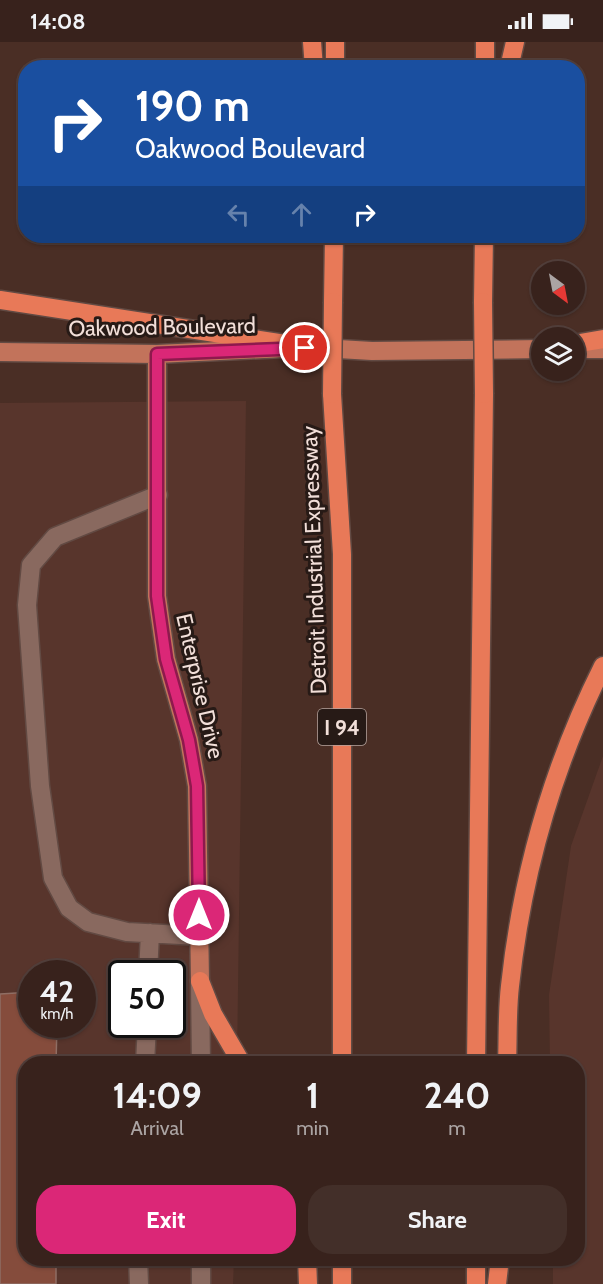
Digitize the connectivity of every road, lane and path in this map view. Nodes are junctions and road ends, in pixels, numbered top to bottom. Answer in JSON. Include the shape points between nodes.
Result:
{"nodes":[{"id":1,"x":312,"y":42,"type":"edge"},
{"id":2,"x":335,"y":42,"type":"edge"},
{"id":3,"x":485,"y":42,"type":"edge"},
{"id":4,"x":515,"y":42,"type":"edge"},
{"id":5,"x":313,"y":60,"type":"edge"},
{"id":6,"x":335,"y":60,"type":"edge"},
{"id":7,"x":485,"y":60,"type":"edge"},
{"id":8,"x":511,"y":60,"type":"edge"},
{"id":9,"x":334,"y":243,"type":"edge"},
{"id":10,"x":484,"y":243,"type":"edge"},
{"id":11,"x":0,"y":300,"type":"edge"},
{"id":12,"x":603,"y":339,"type":"edge"},
{"id":13,"x":585,"y":342,"type":"edge"},
{"id":14,"x":305,"y":348,"type":"junction"},
{"id":15,"x":531,"y":349,"type":"edge"},
{"id":16,"x":585,"y":349,"type":"edge"},
{"id":17,"x":603,"y":349,"type":"edge"},
{"id":18,"x":0,"y":352,"type":"edge"},
{"id":19,"x":157,"y":354,"type":"junction"},
{"id":20,"x":158,"y":495,"type":"junction"},
{"id":21,"x":603,"y":666,"type":"edge"},
{"id":22,"x":150,"y":933,"type":"junction"},
{"id":23,"x":199,"y":936,"type":"junction"},
{"id":24,"x":149,"y":960,"type":"edge"},
{"id":25,"x":200,"y":981,"type":"junction"},
{"id":26,"x":146,"y":1038,"type":"edge"},
{"id":27,"x":145,"y":1056,"type":"edge"},
{"id":28,"x":201,"y":1056,"type":"edge"},
{"id":29,"x":237,"y":1056,"type":"edge"},
{"id":30,"x":342,"y":1056,"type":"edge"},
{"id":31,"x":476,"y":1056,"type":"edge"},
{"id":32,"x":507,"y":1056,"type":"edge"},
{"id":33,"x":138,"y":1266,"type":"edge"},
{"id":34,"x":201,"y":1266,"type":"edge"},
{"id":35,"x":307,"y":1266,"type":"edge"},
{"id":36,"x":342,"y":1266,"type":"edge"},
{"id":37,"x":476,"y":1266,"type":"edge"},
{"id":38,"x":499,"y":1266,"type":"edge"},
{"id":39,"x":139,"y":1284,"type":"edge"},
{"id":40,"x":201,"y":1284,"type":"edge"},
{"id":41,"x":308,"y":1284,"type":"edge"},
{"id":42,"x":342,"y":1284,"type":"edge"},
{"id":43,"x":476,"y":1284,"type":"edge"},
{"id":44,"x":497,"y":1284,"type":"edge"}],
"edges":[{"from":1,"to":5,"type":"highway"},
{"from":2,"to":6,"type":"highway"},
{"from":3,"to":7,"type":"highway"},
{"from":4,"to":8,"type":"highway"},
{"from":9,"to":30,"type":"highway","name":"Detroit Industrial Expressway","number":"I 94","bridge":true,"via":[[332,394],[342,554]]},
{"from":10,"to":31,"type":"highway","bridge":true},
{"from":11,"to":14,"type":"highway"},
{"from":12,"to":13,"type":"highway"},
{"from":14,"to":15,"type":"main road","name":"Oakwood Boulevard"},
{"from":14,"to":19,"type":"main road","name":"Oakwood Boulevard"},
{"from":16,"to":17,"type":"main road"},
{"from":18,"to":19,"type":"main road","name":"Oakwood Boulevard"},
{"from":19,"to":20,"type":"main road","name":"Enterprise Drive"},
{"from":20,"to":22,"type":"street","via":[[55,537],[31,565],[27,605],[40,786],[53,878],[69,908],[88,922],[127,932]]},
{"from":20,"to":23,"type":"main road","name":"Enterprise Drive","via":[[155,555],[160,628],[197,786]]},
{"from":21,"to":32,"type":"highway","via":[[563,757],[529,871],[509,986]]},
{"from":22,"to":23,"type":"street"},
{"from":22,"to":24,"type":"street"},
{"from":23,"to":25,"type":"main road","name":"Enterprise Drive"},
{"from":25,"to":28,"type":"street","name":"Enterprise Drive"},
{"from":25,"to":29,"type":"highway","via":[[213,1014]]},
{"from":26,"to":27,"type":"street"},
{"from":33,"to":39,"type":"street"},
{"from":34,"to":40,"type":"street"},
{"from":35,"to":41,"type":"highway"},
{"from":36,"to":42,"type":"highway"},
{"from":37,"to":43,"type":"highway"},
{"from":38,"to":44,"type":"highway"}]}
